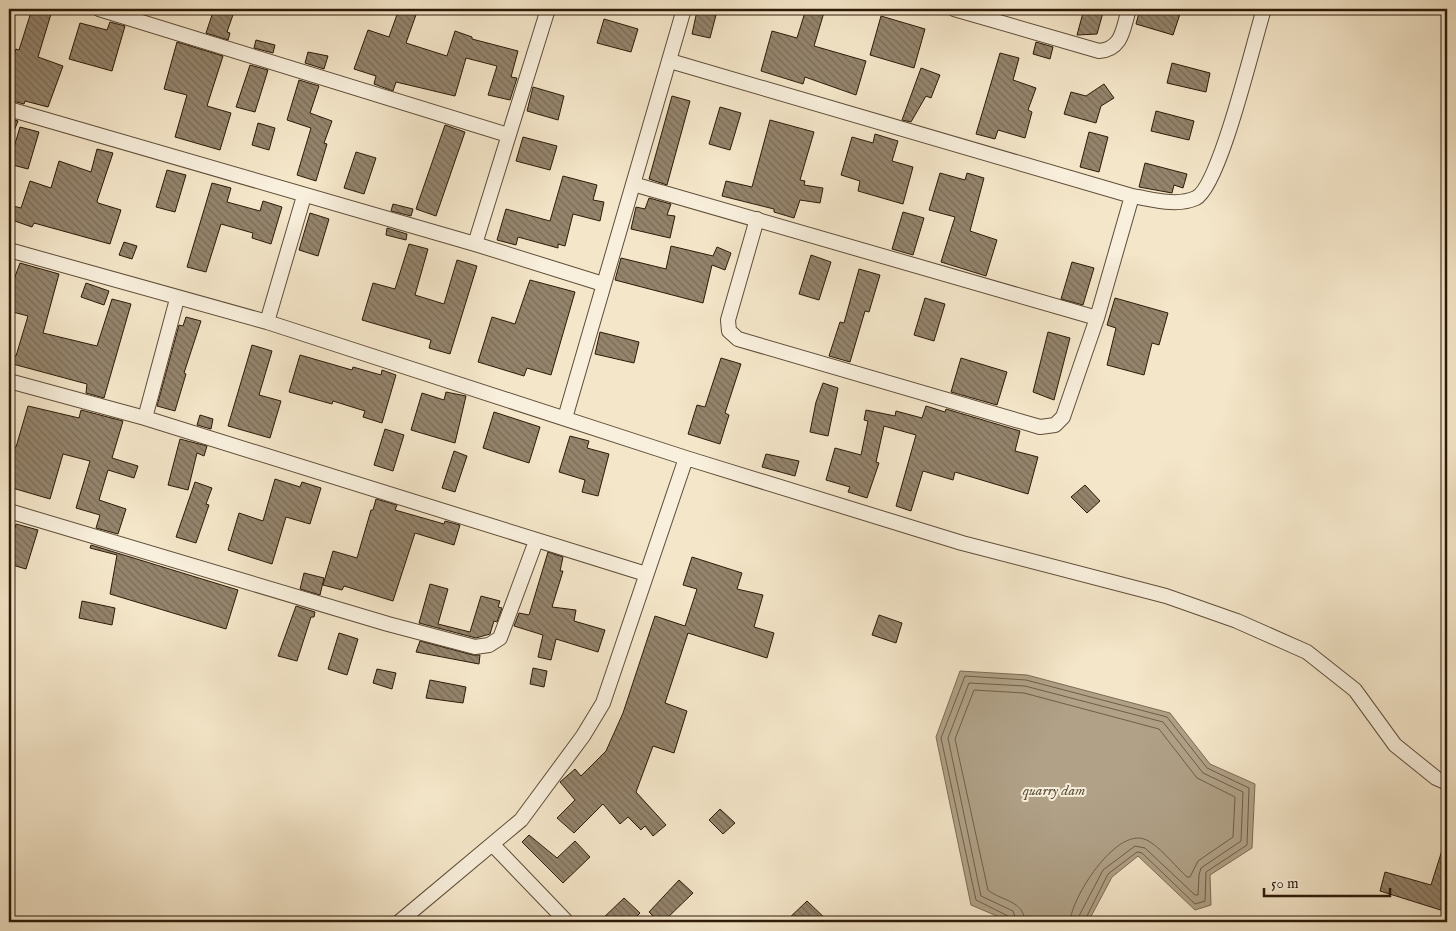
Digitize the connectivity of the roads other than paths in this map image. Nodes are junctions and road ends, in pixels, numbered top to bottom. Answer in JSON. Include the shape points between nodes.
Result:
{"nodes":[{"id":1,"x":99,"y":9,"type":"edge"},
{"id":2,"x":548,"y":9,"type":"edge"},
{"id":3,"x":684,"y":9,"type":"edge"},
{"id":4,"x":954,"y":9,"type":"edge"},
{"id":5,"x":1129,"y":9,"type":"edge"},
{"id":6,"x":1264,"y":9,"type":"edge"},
{"id":7,"x":670,"y":61,"type":"junction"},
{"id":8,"x":9,"y":109,"type":"edge"},
{"id":9,"x":508,"y":135,"type":"junction"},
{"id":10,"x":633,"y":184,"type":"junction"},
{"id":11,"x":304,"y":196,"type":"junction"},
{"id":12,"x":1132,"y":196,"type":"junction"},
{"id":13,"x":757,"y":219,"type":"junction"},
{"id":14,"x":475,"y":244,"type":"junction"},
{"id":15,"x":9,"y":250,"type":"edge"},
{"id":16,"x":602,"y":284,"type":"junction"},
{"id":17,"x":177,"y":299,"type":"junction"},
{"id":18,"x":1097,"y":318,"type":"junction"},
{"id":19,"x":267,"y":322,"type":"junction"},
{"id":20,"x":9,"y":381,"type":"edge"},
{"id":21,"x":145,"y":418,"type":"junction"},
{"id":22,"x":565,"y":418,"type":"junction"},
{"id":23,"x":686,"y":458,"type":"junction"},
{"id":24,"x":9,"y":511,"type":"edge"},
{"id":25,"x":536,"y":541,"type":"junction"},
{"id":26,"x":646,"y":574,"type":"junction"},
{"id":27,"x":1447,"y":783,"type":"edge"},
{"id":28,"x":493,"y":844,"type":"junction"},
{"id":29,"x":399,"y":922,"type":"edge"},
{"id":30,"x":567,"y":922,"type":"edge"}],
"edges":[{"from":1,"to":9,"type":"street"},
{"from":2,"to":9,"type":"street"},
{"from":3,"to":7,"type":"street"},
{"from":4,"to":5,"type":"street","via":[[1099,51],[1109,50],[1117,44]]},
{"from":6,"to":12,"type":"street","via":[[1220,156],[1209,181],[1197,197],[1178,203]]},
{"from":7,"to":10,"type":"street"},
{"from":7,"to":12,"type":"street"},
{"from":8,"to":11,"type":"street"},
{"from":9,"to":14,"type":"street"},
{"from":10,"to":13,"type":"street"},
{"from":10,"to":16,"type":"street"},
{"from":11,"to":14,"type":"street"},
{"from":11,"to":19,"type":"street"},
{"from":12,"to":18,"type":"street"},
{"from":13,"to":18,"type":"street"},
{"from":13,"to":18,"type":"street","via":[[728,320],[728,331],[738,339],[1040,427],[1055,425],[1063,417]]},
{"from":14,"to":16,"type":"street"},
{"from":15,"to":17,"type":"street"},
{"from":16,"to":22,"type":"street"},
{"from":17,"to":19,"type":"street"},
{"from":17,"to":21,"type":"street"},
{"from":19,"to":22,"type":"street"},
{"from":20,"to":21,"type":"street"},
{"from":21,"to":25,"type":"street"},
{"from":22,"to":23,"type":"street"},
{"from":23,"to":26,"type":"street"},
{"from":23,"to":27,"type":"street","via":[[962,543],[1166,596],[1237,621],[1307,652],[1355,690],[1395,744],[1436,778]]},
{"from":24,"to":25,"type":"street","via":[[475,647],[488,645],[500,638]]},
{"from":25,"to":26,"type":"street"},
{"from":26,"to":28,"type":"street","via":[[602,703],[583,736],[521,820]]},
{"from":28,"to":29,"type":"street"},
{"from":28,"to":30,"type":"street"}]}
